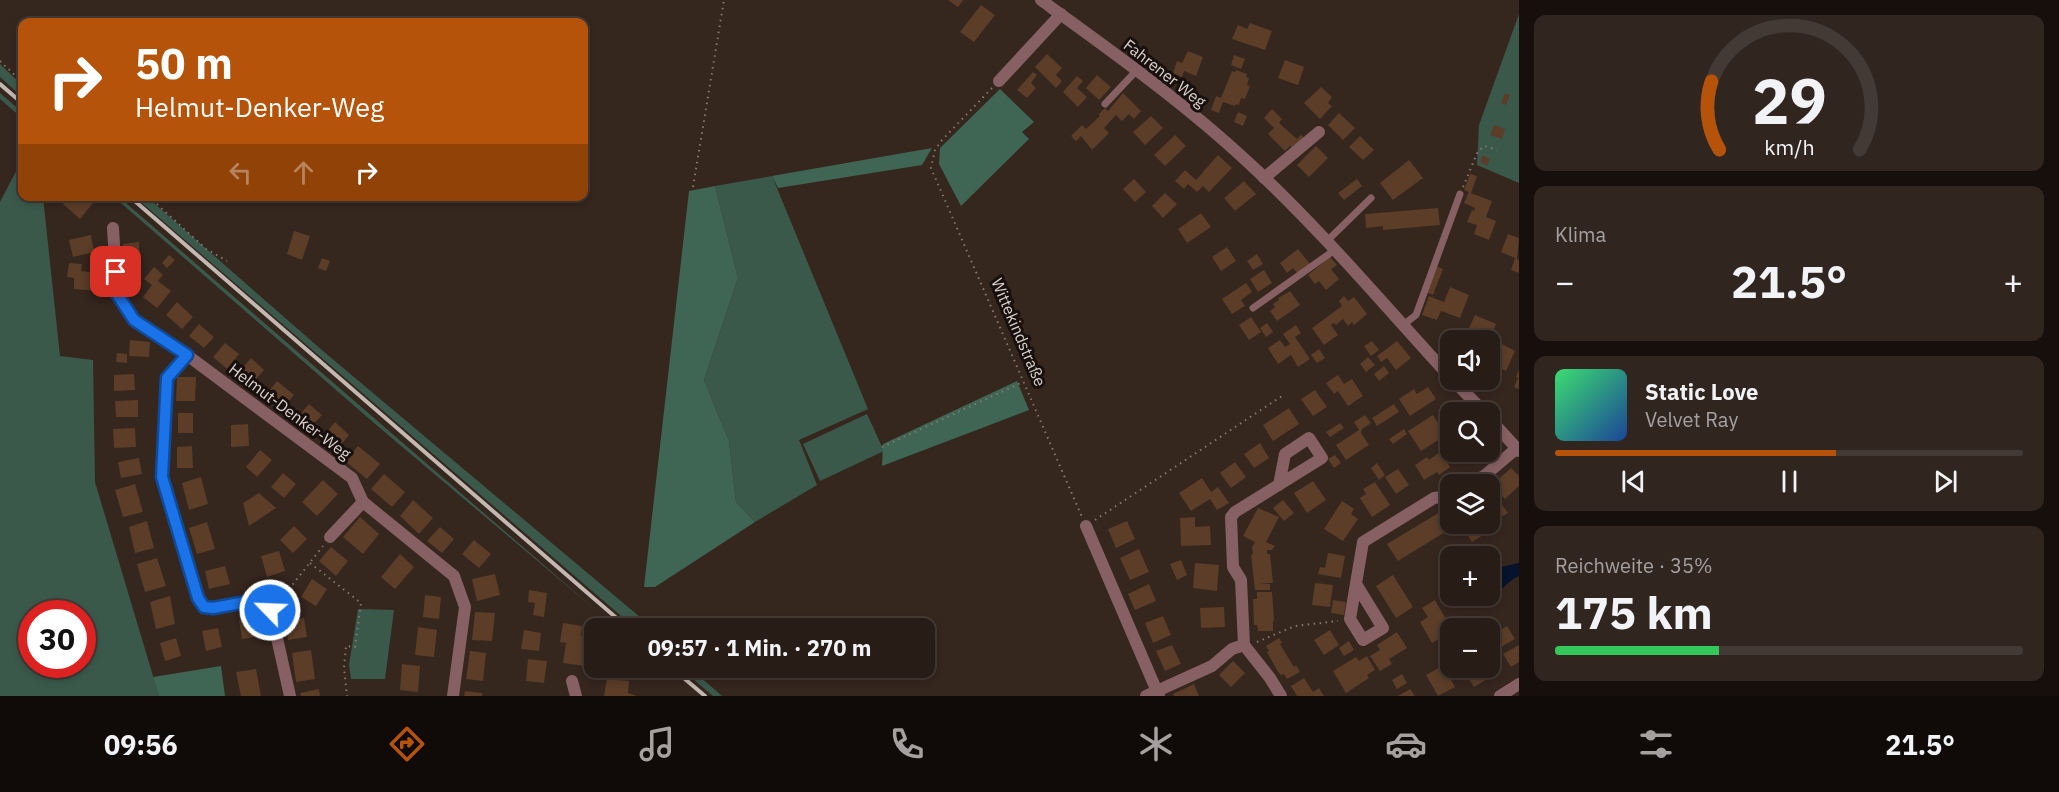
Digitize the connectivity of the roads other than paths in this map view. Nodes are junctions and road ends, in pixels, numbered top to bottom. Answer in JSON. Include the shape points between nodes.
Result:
{"nodes":[{"id":1,"x":1041,"y":0,"type":"edge"},
{"id":2,"x":1061,"y":14,"type":"junction"},
{"id":3,"x":1137,"y":70,"type":"junction"},
{"id":4,"x":999,"y":81,"type":"road end"},
{"id":5,"x":1105,"y":104,"type":"dead end"},
{"id":6,"x":1320,"y":132,"type":"dead end"},
{"id":7,"x":1264,"y":178,"type":"junction"},
{"id":8,"x":1461,"y":194,"type":"road end"},
{"id":9,"x":1371,"y":198,"type":"dead end"},
{"id":10,"x":113,"y":228,"type":"dead end"},
{"id":11,"x":1332,"y":245,"type":"junction"},
{"id":12,"x":1252,"y":308,"type":"dead end"},
{"id":13,"x":1403,"y":325,"type":"junction"},
{"id":14,"x":187,"y":355,"type":"junction"},
{"id":15,"x":1440,"y":365,"type":"edge"},
{"id":16,"x":1463,"y":390,"type":"edge"},
{"id":17,"x":1475,"y":402,"type":"edge"},
{"id":18,"x":1500,"y":429,"type":"edge"},
{"id":19,"x":1518,"y":449,"type":"edge"},
{"id":20,"x":1487,"y":474,"type":"edge"},
{"id":21,"x":1279,"y":485,"type":"dead end"},
{"id":22,"x":1440,"y":497,"type":"edge"},
{"id":23,"x":363,"y":502,"type":"junction"},
{"id":24,"x":1086,"y":526,"type":"road end"},
{"id":25,"x":330,"y":537,"type":"road end"},
{"id":26,"x":1356,"y":584,"type":"junction"},
{"id":27,"x":1244,"y":645,"type":"junction"},
{"id":28,"x":572,"y":681,"type":"dead end"},
{"id":29,"x":1519,"y":684,"type":"edge"},
{"id":30,"x":1154,"y":694,"type":"edge"},
{"id":31,"x":290,"y":696,"type":"edge"},
{"id":32,"x":453,"y":696,"type":"edge"},
{"id":33,"x":576,"y":696,"type":"edge"},
{"id":34,"x":1281,"y":696,"type":"edge"},
{"id":35,"x":1500,"y":696,"type":"edge"}],
"edges":[{"from":1,"to":2,"type":"street","name":"Fahrener Weg"},
{"from":2,"to":3,"type":"street","name":"Fahrener Weg"},
{"from":2,"to":4,"type":"street"},
{"from":3,"to":5,"type":"lane"},
{"from":3,"to":7,"type":"street","name":"Fahrener Weg"},
{"from":6,"to":7,"type":"street"},
{"from":7,"to":11,"type":"street","name":"Fahrener Weg"},
{"from":8,"to":13,"type":"lane","via":[[1416,315]]},
{"from":9,"to":11,"type":"lane"},
{"from":10,"to":14,"type":"street","name":"Helmut-Denker-Weg","via":[[117,294],[134,320]]},
{"from":11,"to":12,"type":"lane"},
{"from":11,"to":13,"type":"street","name":"Fahrener Weg"},
{"from":13,"to":15,"type":"street","name":"Fahrener Weg"},
{"from":14,"to":23,"type":"street","name":"Helmut-Denker-Weg","via":[[352,477]]},
{"from":14,"to":31,"type":"street","via":[[167,378],[162,477],[198,598],[204,607],[213,608],[268,598]]},
{"from":16,"to":17,"type":"street","name":"Fahrener Weg"},
{"from":18,"to":19,"type":"street"},
{"from":19,"to":20,"type":"street"},
{"from":21,"to":27,"type":"street","via":[[1231,517],[1233,567],[1241,580]]},
{"from":22,"to":26,"type":"street","via":[[1363,542]]},
{"from":23,"to":25,"type":"street"},
{"from":23,"to":32,"type":"street","name":"Helmut-Denker-Weg","via":[[454,576],[465,607]]},
{"from":24,"to":30,"type":"street"},
{"from":26,"to":26,"type":"street","via":[[1350,619],[1363,640],[1383,628]]},
{"from":27,"to":30,"type":"street","via":[[1232,649],[1212,666]]},
{"from":27,"to":34,"type":"street"},
{"from":28,"to":33,"type":"street"},
{"from":29,"to":35,"type":"street"}]}
